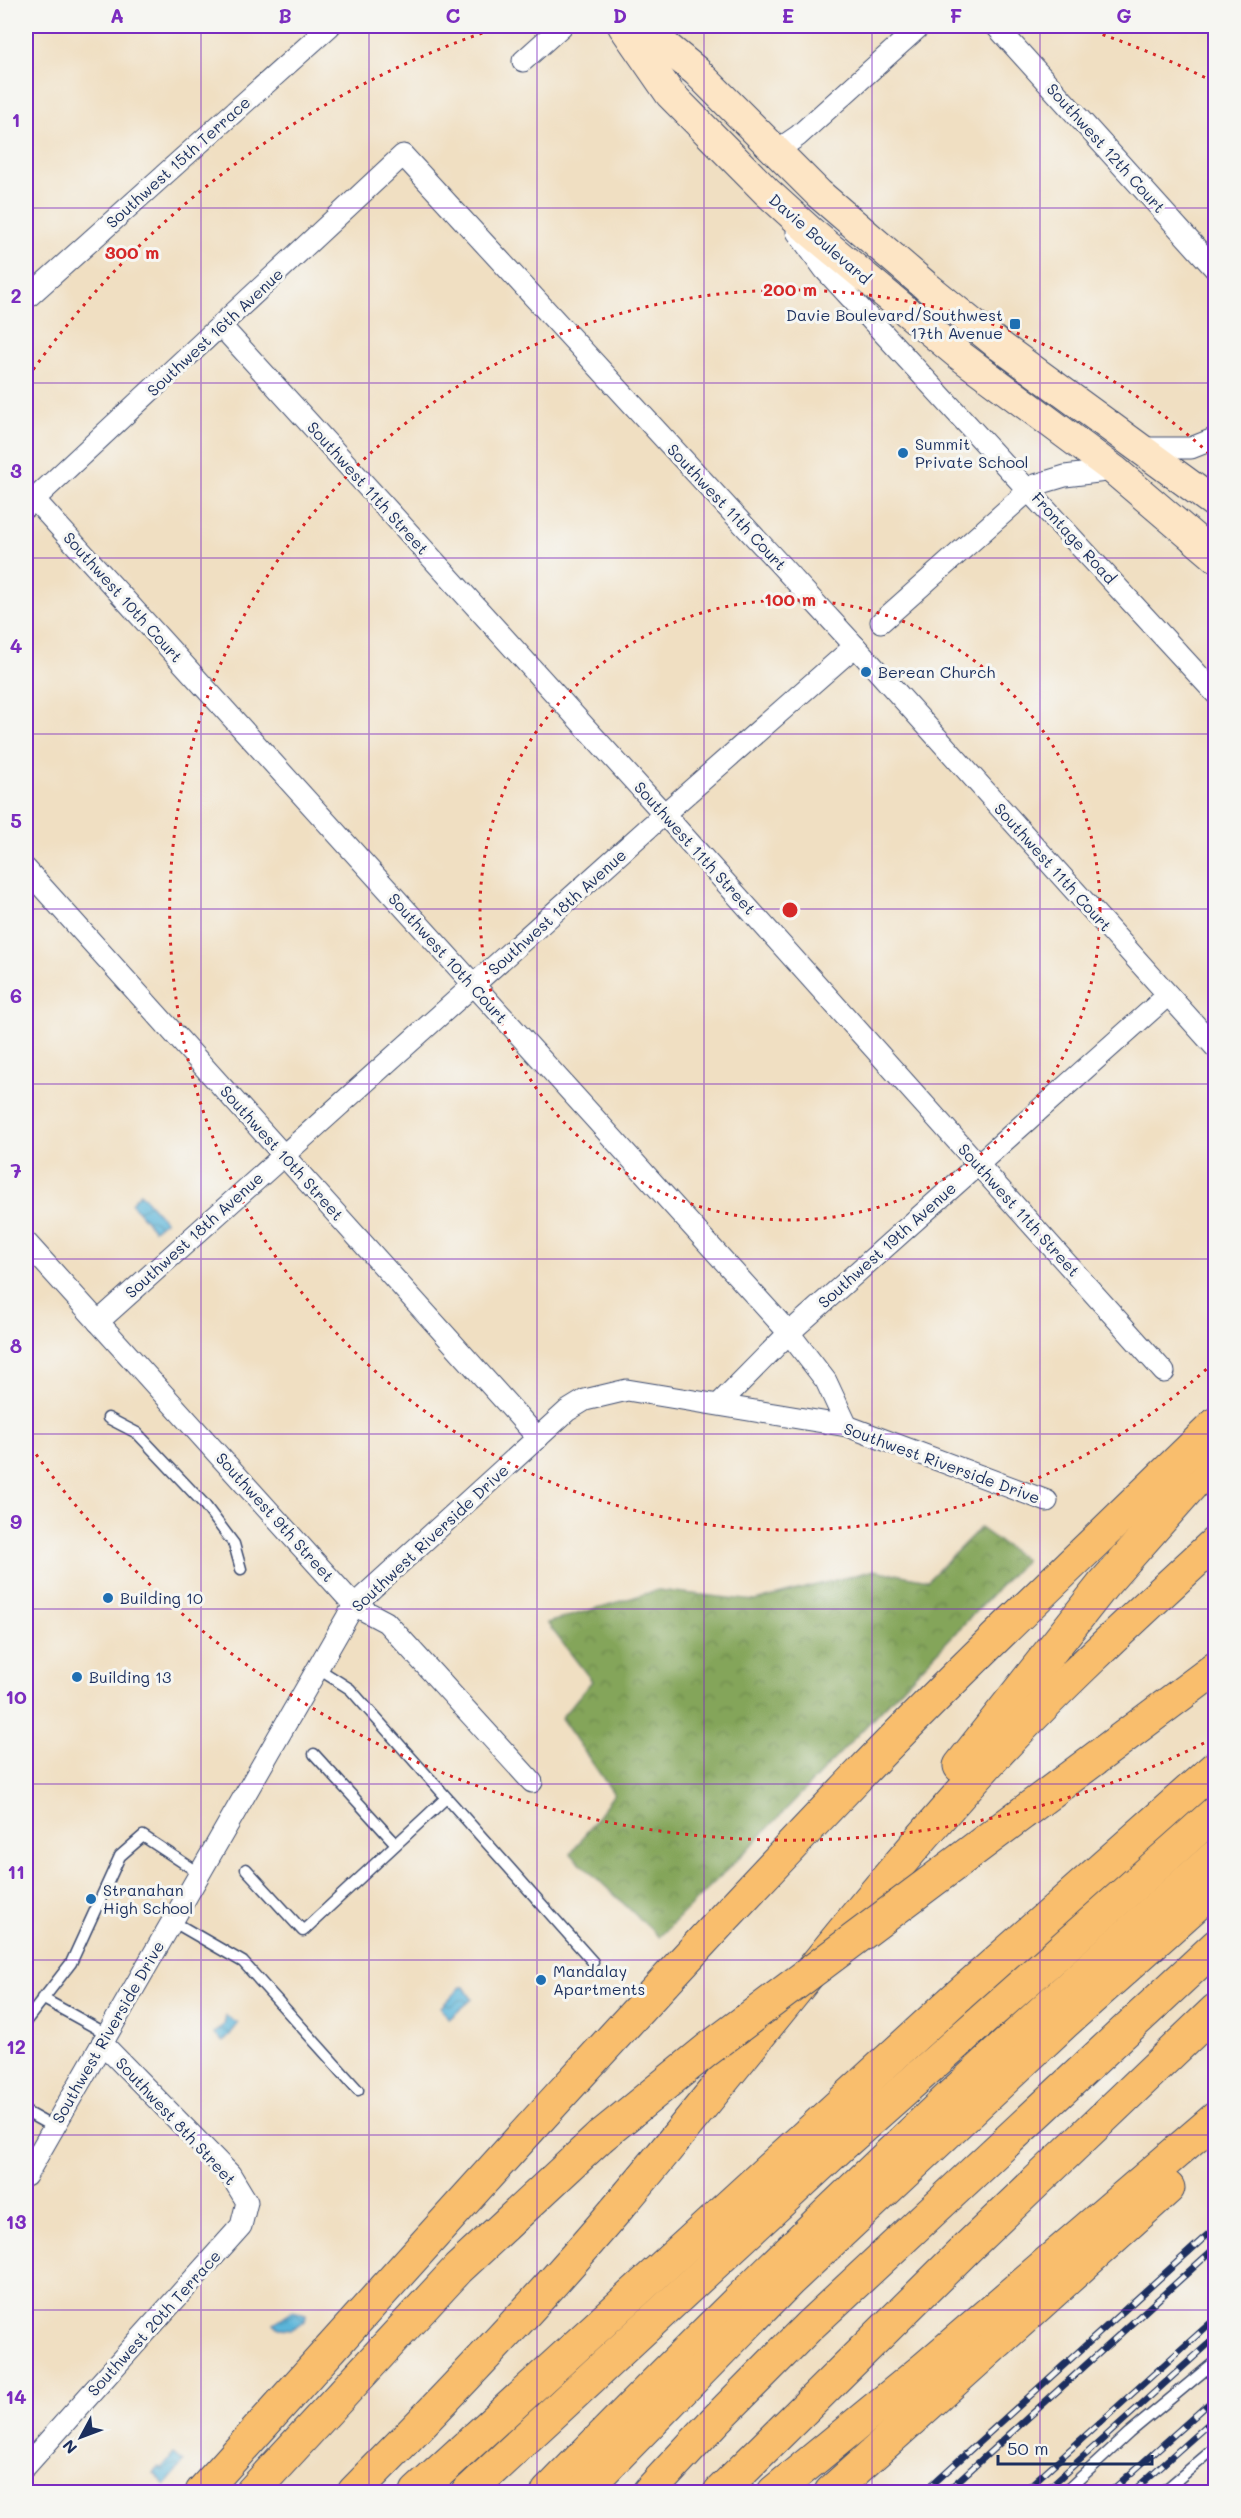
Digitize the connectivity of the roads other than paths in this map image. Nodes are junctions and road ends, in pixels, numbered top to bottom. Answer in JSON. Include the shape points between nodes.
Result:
{"nodes":[{"id":1,"x":330,"y":26,"type":"edge"},
{"id":2,"x":562,"y":26,"type":"edge"},
{"id":3,"x":623,"y":26,"type":"edge"},
{"id":4,"x":641,"y":26,"type":"edge"},
{"id":5,"x":920,"y":26,"type":"edge"},
{"id":6,"x":996,"y":26,"type":"edge"},
{"id":7,"x":522,"y":61,"type":"dead end"},
{"id":8,"x":691,"y":117,"type":"junction"},
{"id":9,"x":776,"y":151,"type":"junction"},
{"id":10,"x":403,"y":156,"type":"joint"},
{"id":11,"x":767,"y":192,"type":"junction"},
{"id":12,"x":1215,"y":270,"type":"edge"},
{"id":13,"x":26,"y":299,"type":"edge"},
{"id":14,"x":222,"y":327,"type":"junction"},
{"id":15,"x":1215,"y":438,"type":"edge"},
{"id":16,"x":1141,"y":448,"type":"junction"},
{"id":17,"x":1114,"y":470,"type":"junction"},
{"id":18,"x":1029,"y":489,"type":"junction"},
{"id":19,"x":30,"y":503,"type":"edge"},
{"id":20,"x":1215,"y":504,"type":"edge"},
{"id":21,"x":1215,"y":557,"type":"edge"},
{"id":22,"x":881,"y":622,"type":"dead end"},
{"id":23,"x":855,"y":646,"type":"junction"},
{"id":24,"x":1215,"y":694,"type":"edge"},
{"id":25,"x":664,"y":814,"type":"junction"},
{"id":26,"x":26,"y":869,"type":"edge"},
{"id":27,"x":474,"y":987,"type":"junction"},
{"id":28,"x":1168,"y":995,"type":"junction"},
{"id":29,"x":1215,"y":1048,"type":"edge"},
{"id":30,"x":284,"y":1155,"type":"junction"},
{"id":31,"x":978,"y":1164,"type":"junction"},
{"id":32,"x":26,"y":1242,"type":"edge"},
{"id":33,"x":98,"y":1322,"type":"junction"},
{"id":34,"x":789,"y":1333,"type":"junction"},
{"id":35,"x":1164,"y":1372,"type":"dead end"},
{"id":36,"x":719,"y":1404,"type":"junction"},
{"id":37,"x":108,"y":1418,"type":"dead end"},
{"id":38,"x":1215,"y":1424,"type":"edge"},
{"id":39,"x":847,"y":1426,"type":"junction"},
{"id":40,"x":538,"y":1438,"type":"junction"},
{"id":41,"x":1215,"y":1457,"type":"edge"},
{"id":42,"x":1047,"y":1501,"type":"dead end"},
{"id":43,"x":1215,"y":1542,"type":"edge"},
{"id":44,"x":241,"y":1569,"type":"dead end"},
{"id":45,"x":354,"y":1605,"type":"junction"},
{"id":46,"x":317,"y":1668,"type":"junction"},
{"id":47,"x":1215,"y":1668,"type":"edge"},
{"id":48,"x":314,"y":1754,"type":"dead end"},
{"id":49,"x":1215,"y":1767,"type":"edge"},
{"id":50,"x":532,"y":1782,"type":"dead end"},
{"id":51,"x":446,"y":1797,"type":"junction"},
{"id":52,"x":1215,"y":1812,"type":"edge"},
{"id":53,"x":396,"y":1844,"type":"junction"},
{"id":54,"x":1215,"y":1856,"type":"edge"},
{"id":55,"x":246,"y":1869,"type":"dead end"},
{"id":56,"x":199,"y":1873,"type":"junction"},
{"id":57,"x":1215,"y":1887,"type":"edge"},
{"id":58,"x":851,"y":1919,"type":"junction"},
{"id":59,"x":172,"y":1921,"type":"junction"},
{"id":60,"x":1215,"y":1946,"type":"edge"},
{"id":61,"x":592,"y":1962,"type":"dead end"},
{"id":62,"x":42,"y":1998,"type":"junction"},
{"id":63,"x":1215,"y":2010,"type":"edge"},
{"id":64,"x":26,"y":2021,"type":"edge"},
{"id":65,"x":104,"y":2039,"type":"junction"},
{"id":66,"x":358,"y":2090,"type":"dead end"},
{"id":67,"x":26,"y":2112,"type":"edge"},
{"id":68,"x":1215,"y":2118,"type":"edge"},
{"id":69,"x":53,"y":2127,"type":"junction"},
{"id":70,"x":1215,"y":2145,"type":"edge"},
{"id":71,"x":26,"y":2176,"type":"edge"},
{"id":72,"x":247,"y":2202,"type":"joint"},
{"id":73,"x":1215,"y":2361,"type":"edge"},
{"id":74,"x":666,"y":2372,"type":"junction"},
{"id":75,"x":1215,"y":2447,"type":"edge"},
{"id":76,"x":26,"y":2466,"type":"edge"},
{"id":77,"x":468,"y":2492,"type":"edge"},
{"id":78,"x":202,"y":2493,"type":"edge"},
{"id":79,"x":252,"y":2493,"type":"edge"},
{"id":80,"x":354,"y":2493,"type":"edge"},
{"id":81,"x":417,"y":2493,"type":"edge"},
{"id":82,"x":533,"y":2493,"type":"edge"},
{"id":83,"x":548,"y":2493,"type":"edge"},
{"id":84,"x":582,"y":2493,"type":"edge"},
{"id":85,"x":649,"y":2493,"type":"edge"},
{"id":86,"x":720,"y":2493,"type":"edge"},
{"id":87,"x":774,"y":2493,"type":"edge"},
{"id":88,"x":831,"y":2493,"type":"edge"},
{"id":89,"x":1065,"y":2493,"type":"edge"},
{"id":90,"x":1163,"y":2493,"type":"edge"}],
"edges":[{"from":1,"to":13,"type":"street","name":"Southwest 15th Terrace"},
{"from":2,"to":7,"type":"street"},
{"from":3,"to":8,"type":"main road","name":"Davie Boulevard","via":[[670,94]]},
{"from":4,"to":9,"type":"main road","name":"Davie Boulevard","via":[[696,71]]},
{"from":5,"to":9,"type":"street","via":[[798,136]]},
{"from":6,"to":12,"type":"street","name":"Southwest 12th Court"},
{"from":8,"to":9,"type":"main road","via":[[730,138]]},
{"from":8,"to":11,"type":"main road","name":"Davie Boulevard"},
{"from":9,"to":16,"type":"main road","name":"Davie Boulevard","via":[[847,219],[957,312]]},
{"from":10,"to":14,"type":"street","name":"Southwest 16th Avenue"},
{"from":10,"to":23,"type":"street","name":"Southwest 11th Court"},
{"from":11,"to":17,"type":"main road","name":"Davie Boulevard","via":[[920,324]]},
{"from":11,"to":18,"type":"street","name":"Frontage Road","via":[[825,270]]},
{"from":14,"to":19,"type":"street","name":"Southwest 16th Avenue"},
{"from":14,"to":25,"type":"street","name":"Southwest 11th Street"},
{"from":15,"to":16,"type":"street","via":[[1191,448]]},
{"from":16,"to":20,"type":"main road","name":"Davie Boulevard"},
{"from":17,"to":18,"type":"street","via":[[1065,476]]},
{"from":17,"to":21,"type":"main road","name":"Davie Boulevard"},
{"from":18,"to":22,"type":"street"},
{"from":18,"to":24,"type":"street","name":"Frontage Road"},
{"from":19,"to":27,"type":"street","name":"Southwest 10th Court"},
{"from":23,"to":25,"type":"street","name":"Southwest 18th Avenue"},
{"from":23,"to":28,"type":"street","name":"Southwest 11th Court"},
{"from":25,"to":27,"type":"street","name":"Southwest 18th Avenue"},
{"from":25,"to":31,"type":"street","name":"Southwest 11th Street"},
{"from":26,"to":30,"type":"street","name":"Southwest 10th Street"},
{"from":27,"to":30,"type":"street","name":"Southwest 18th Avenue"},
{"from":27,"to":34,"type":"street","name":"Southwest 10th Court"},
{"from":28,"to":29,"type":"street","name":"Southwest 11th Court"},
{"from":28,"to":31,"type":"street","name":"Southwest 19th Avenue"},
{"from":30,"to":33,"type":"street","name":"Southwest 18th Avenue"},
{"from":30,"to":40,"type":"street","name":"Southwest 10th Street"},
{"from":31,"to":34,"type":"street","name":"Southwest 19th Avenue"},
{"from":31,"to":35,"type":"street","name":"Southwest 11th Street"},
{"from":32,"to":33,"type":"street","name":"Southwest 9th Street"},
{"from":33,"to":45,"type":"street","name":"Southwest 9th Street"},
{"from":34,"to":36,"type":"street","name":"Southwest 19th Avenue"},
{"from":34,"to":39,"type":"street","name":"Southwest 10th Court","via":[[826,1381]]},
{"from":36,"to":39,"type":"street","name":"Southwest Riverside Drive"},
{"from":36,"to":40,"type":"street","name":"Southwest Riverside Drive","via":[[627,1390],[585,1400]]},
{"from":37,"to":44,"type":"lane","via":[[137,1433],[204,1504],[234,1544]]},
{"from":38,"to":78,"type":"highway","via":[[808,1828],[570,2084]]},
{"from":39,"to":42,"type":"street","name":"Southwest Riverside Drive"},
{"from":40,"to":45,"type":"street","name":"Southwest Riverside Drive"},
{"from":41,"to":58,"type":"highway","via":[[1053,1645],[915,1825]]},
{"from":43,"to":58,"type":"highway","via":[[1030,1718]]},
{"from":45,"to":46,"type":"street","name":"Southwest Riverside Drive"},
{"from":45,"to":50,"type":"street","name":"Southwest 9th Street","via":[[386,1622]]},
{"from":46,"to":51,"type":"lane","via":[[350,1689]]},
{"from":46,"to":56,"type":"street","name":"Southwest Riverside Drive"},
{"from":47,"to":79,"type":"highway","bridge":true,"via":[[699,2056],[600,2137],[458,2269]]},
{"from":48,"to":53,"type":"lane"},
{"from":49,"to":81,"type":"highway"},
{"from":51,"to":53,"type":"lane"},
{"from":51,"to":61,"type":"lane"},
{"from":52,"to":77,"type":"highway","via":[[842,2145]]},
{"from":53,"to":55,"type":"lane","via":[[303,1931]]},
{"from":54,"to":74,"type":"highway","via":[[944,2102]]},
{"from":56,"to":59,"type":"street","name":"Southwest Riverside Drive"},
{"from":56,"to":62,"type":"lane","via":[[143,1836],[120,1856],[71,1963]]},
{"from":57,"to":84,"type":"highway","via":[[789,2282]]},
{"from":58,"to":80,"type":"highway","via":[[622,2204],[489,2354]]},
{"from":59,"to":65,"type":"street","name":"Southwest Riverside Drive"},
{"from":59,"to":66,"type":"lane","via":[[243,1962]]},
{"from":60,"to":85,"type":"highway","via":[[809,2326]]},
{"from":62,"to":64,"type":"lane"},
{"from":62,"to":65,"type":"lane"},
{"from":63,"to":86,"type":"highway"},
{"from":65,"to":69,"type":"street","name":"Southwest Riverside Drive"},
{"from":65,"to":72,"type":"street","name":"Southwest 8th Street","via":[[230,2174]]},
{"from":67,"to":69,"type":"lane"},
{"from":68,"to":87,"type":"highway"},
{"from":69,"to":71,"type":"street","name":"Southwest Riverside Drive"},
{"from":70,"to":88,"type":"highway"},
{"from":72,"to":76,"type":"street","name":"Southwest 20th Terrace","via":[[241,2226]]},
{"from":73,"to":89,"type":"lane"},
{"from":74,"to":82,"type":"highway","via":[[597,2426]]},
{"from":74,"to":83,"type":"highway"},
{"from":75,"to":90,"type":"lane"}]}
